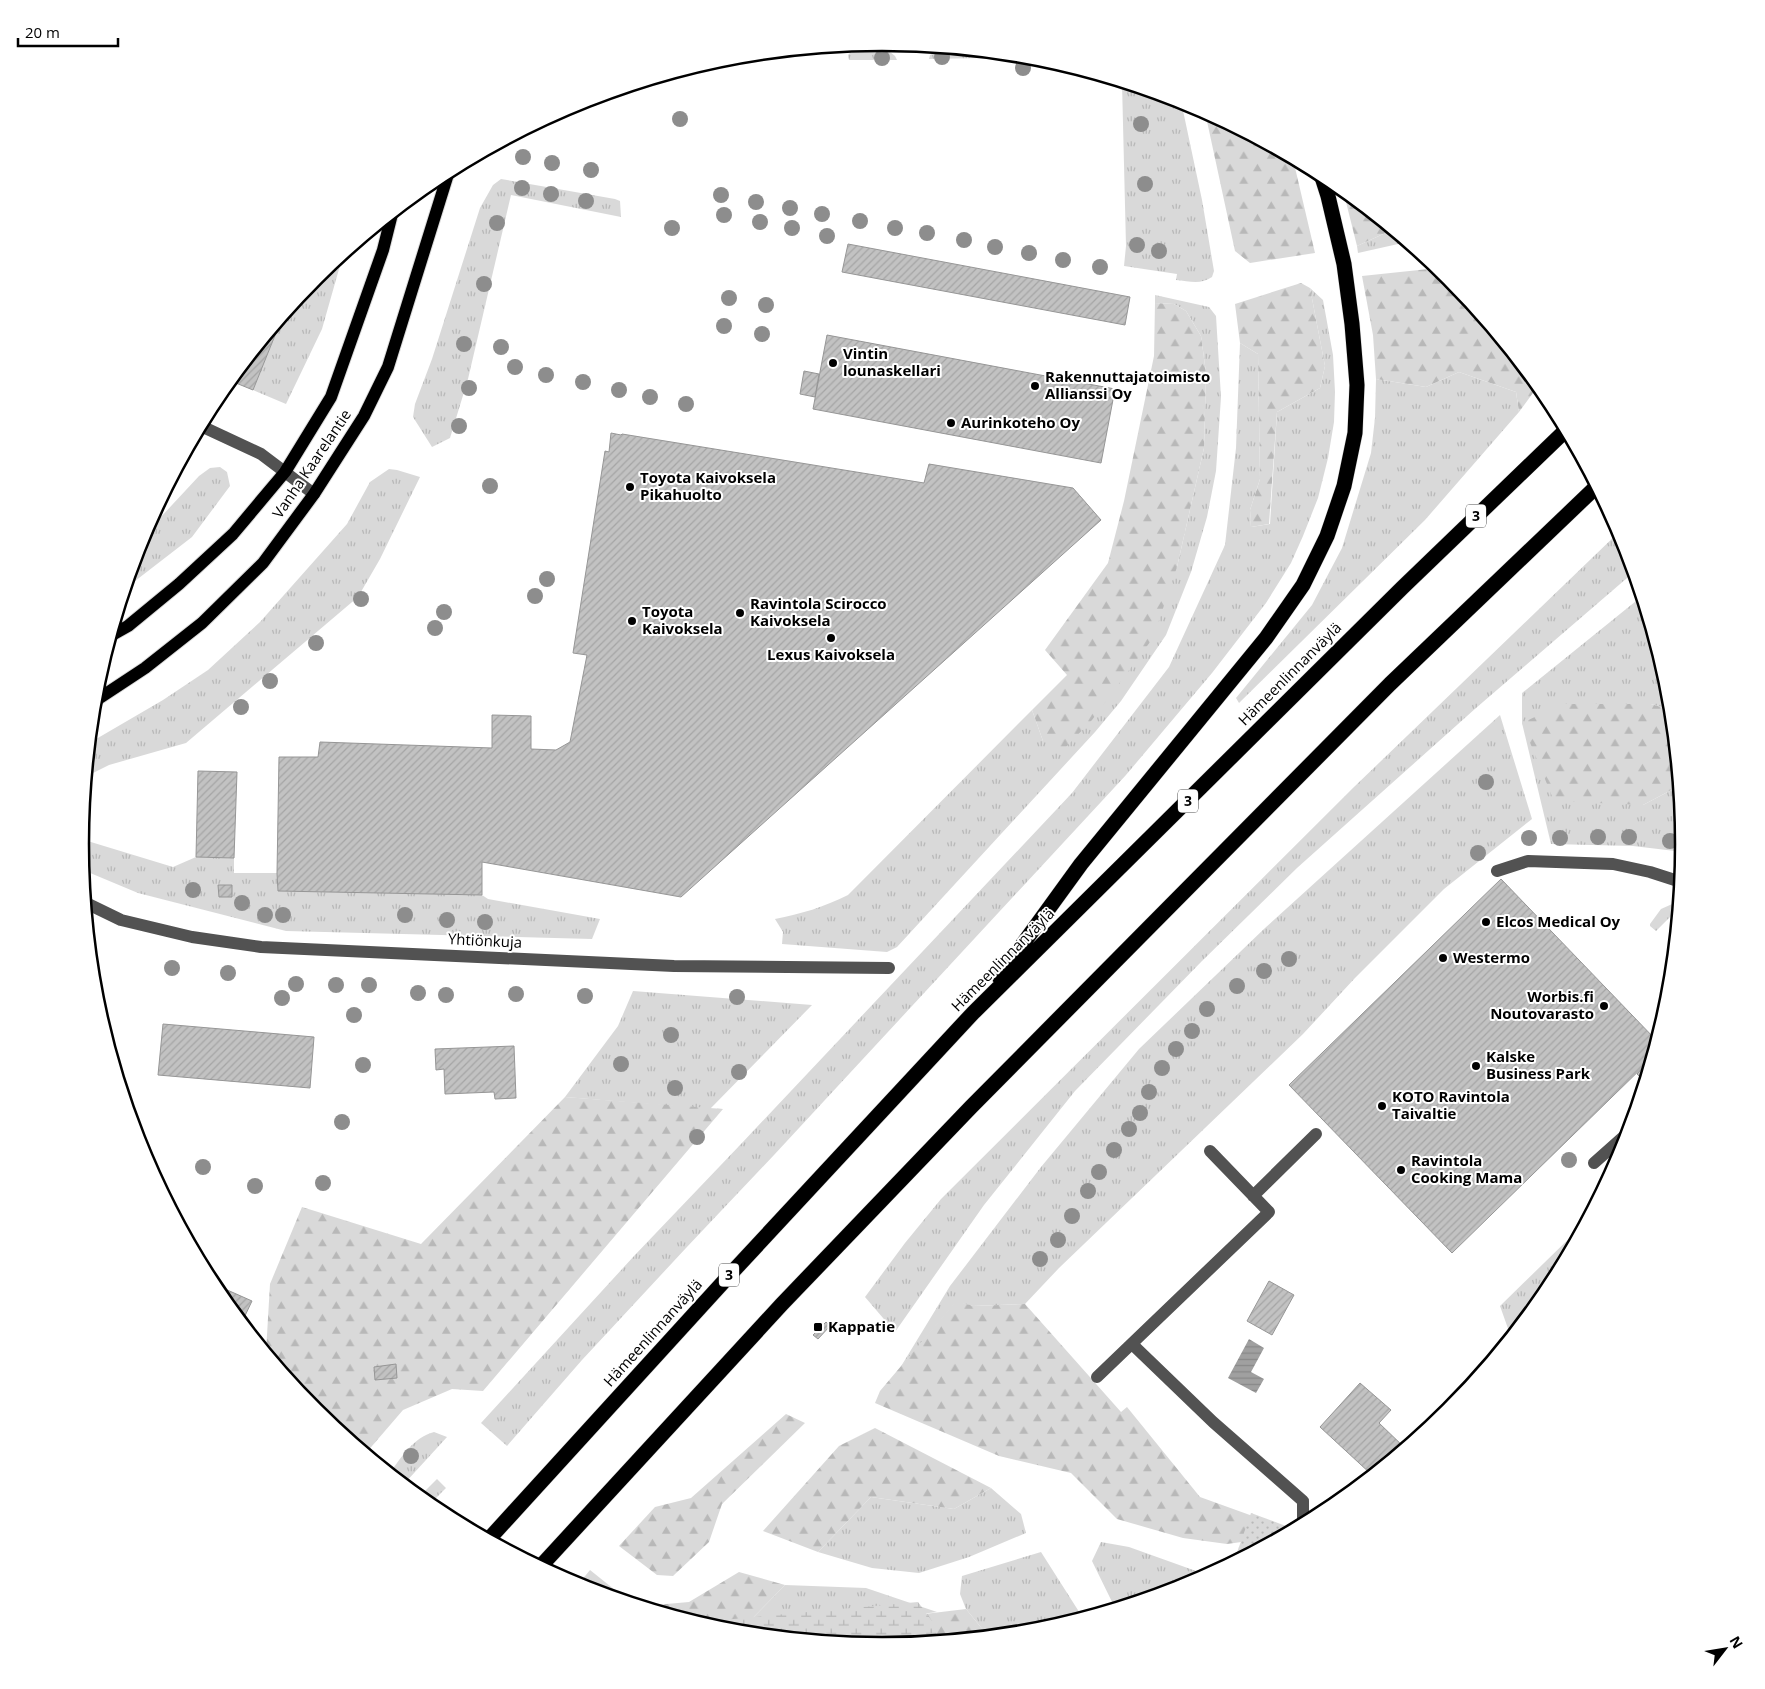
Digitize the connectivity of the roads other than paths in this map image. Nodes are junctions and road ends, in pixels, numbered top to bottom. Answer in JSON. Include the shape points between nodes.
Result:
{"nodes":[{"id":1,"x":445,"y":183,"type":"edge"},
{"id":2,"x":1325,"y":186,"type":"edge"},
{"id":3,"x":390,"y":223,"type":"edge"},
{"id":4,"x":208,"y":429,"type":"edge"},
{"id":5,"x":1561,"y":435,"type":"edge"},
{"id":6,"x":285,"y":472,"type":"junction"},
{"id":7,"x":1592,"y":490,"type":"edge"},
{"id":8,"x":314,"y":494,"type":"junction"},
{"id":9,"x":118,"y":631,"type":"edge"},
{"id":10,"x":103,"y":696,"type":"edge"},
{"id":11,"x":1497,"y":871,"type":"dead end"},
{"id":12,"x":1675,"y":880,"type":"edge"},
{"id":13,"x":92,"y":906,"type":"edge"},
{"id":14,"x":889,"y":968,"type":"dead end"},
{"id":15,"x":973,"y":1013,"type":"junction"},
{"id":16,"x":1316,"y":1134,"type":"dead end"},
{"id":17,"x":1617,"y":1142,"type":"edge"},
{"id":18,"x":1210,"y":1151,"type":"dead end"},
{"id":19,"x":1594,"y":1163,"type":"dead end"},
{"id":20,"x":1252,"y":1196,"type":"junction"},
{"id":21,"x":1132,"y":1344,"type":"junction"},
{"id":22,"x":1098,"y":1377,"type":"dead end"},
{"id":23,"x":1303,"y":1516,"type":"edge"},
{"id":24,"x":493,"y":1535,"type":"edge"},
{"id":25,"x":544,"y":1561,"type":"edge"}],
"edges":[{"from":1,"to":8,"type":"main road","name":"Vanha Kaarelantie","via":[[388,367],[364,416]]},
{"from":2,"to":15,"type":"highway","via":[[1344,264],[1357,385],[1355,434],[1346,478],[1327,536],[1303,585],[1266,638],[1080,864]]},
{"from":3,"to":6,"type":"main road","name":"Vanha Kaarelantie","via":[[330,397]]},
{"from":4,"to":6,"type":"street","via":[[261,454]]},
{"from":5,"to":15,"type":"highway","name":"Hämeenlinnanväylä","number":"3"},
{"from":6,"to":8,"type":"street"},
{"from":6,"to":9,"type":"main road","name":"Vanha Kaarelantie","via":[[233,534],[179,584]]},
{"from":7,"to":25,"type":"highway","via":[[1390,684],[971,1107],[782,1304]]},
{"from":8,"to":10,"type":"main road","name":"Vanha Kaarelantie","via":[[263,564],[202,623],[145,668]]},
{"from":11,"to":12,"type":"street","via":[[1528,861],[1613,864]]},
{"from":13,"to":14,"type":"street","name":"Yhtiönkuja","via":[[121,920],[174,933],[261,947],[674,966]]},
{"from":15,"to":24,"type":"highway","name":"Hämeenlinnanväylä","number":"3"},
{"from":16,"to":20,"type":"street"},
{"from":17,"to":19,"type":"street"},
{"from":18,"to":20,"type":"street"},
{"from":20,"to":21,"type":"street","via":[[1268,1212]]},
{"from":21,"to":22,"type":"street"},
{"from":21,"to":23,"type":"street","via":[[1213,1422],[1303,1501]]}]}
